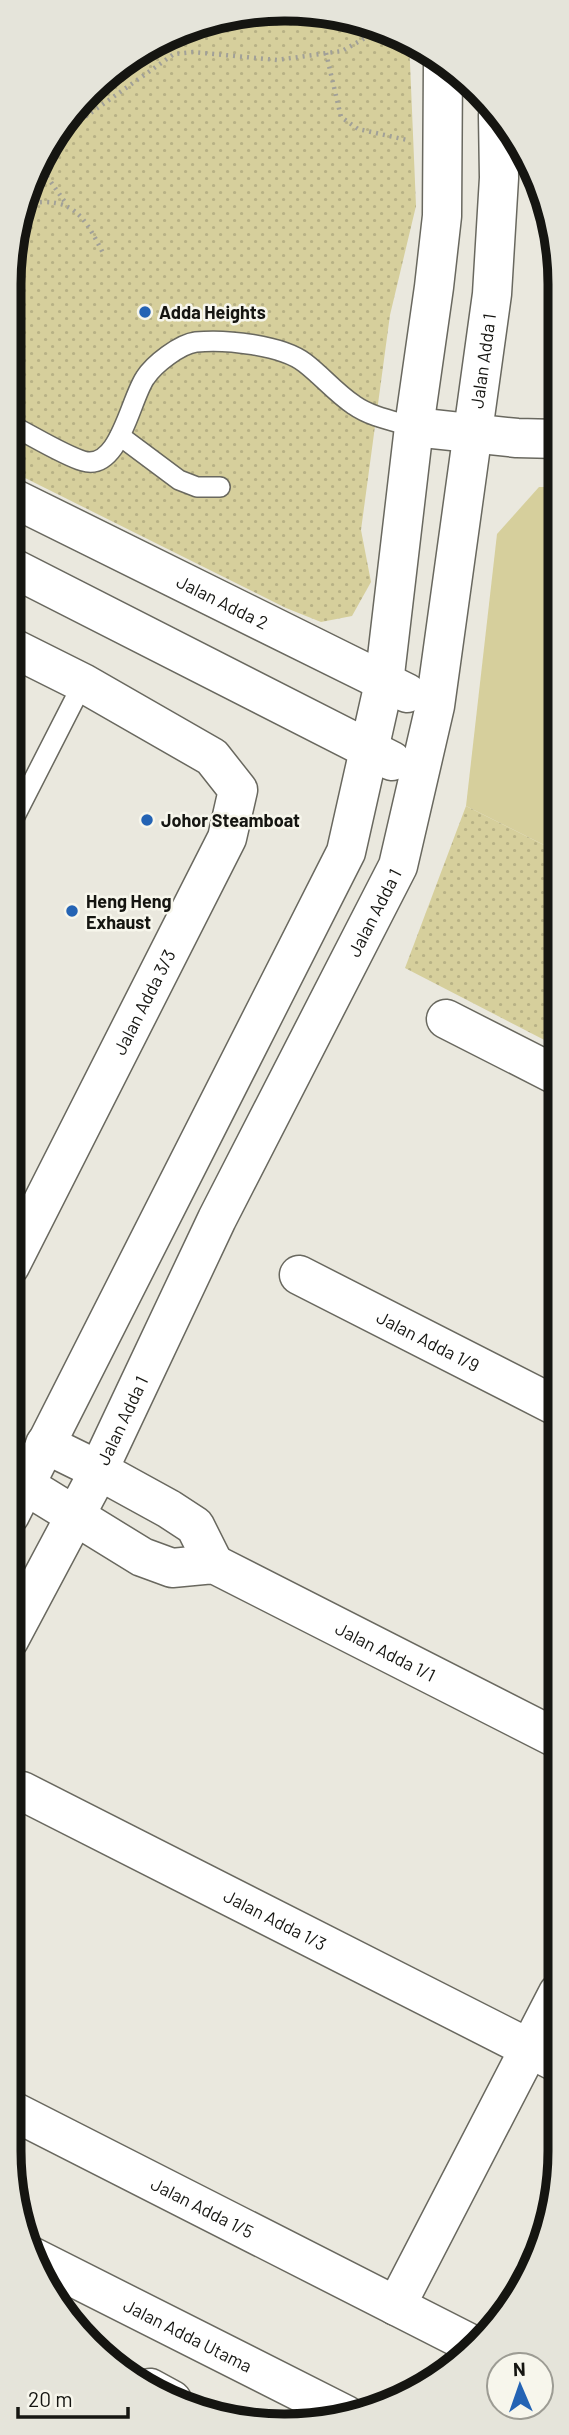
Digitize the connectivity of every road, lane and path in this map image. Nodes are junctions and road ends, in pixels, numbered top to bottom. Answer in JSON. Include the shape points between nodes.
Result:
{"nodes":[{"id":1,"x":370,"y":35,"type":"edge"},
{"id":2,"x":326,"y":53,"type":"junction"},
{"id":3,"x":443,"y":74,"type":"edge"},
{"id":4,"x":75,"y":124,"type":"edge"},
{"id":5,"x":498,"y":130,"type":"edge"},
{"id":6,"x":444,"y":148,"type":"junction"},
{"id":7,"x":45,"y":174,"type":"edge"},
{"id":8,"x":34,"y":202,"type":"edge"},
{"id":9,"x":68,"y":205,"type":"junction"},
{"id":10,"x":104,"y":255,"type":"dead end"},
{"id":11,"x":414,"y":427,"type":"junction"},
{"id":12,"x":21,"y":430,"type":"edge"},
{"id":13,"x":472,"y":434,"type":"junction"},
{"id":14,"x":120,"y":436,"type":"junction"},
{"id":15,"x":548,"y":438,"type":"edge"},
{"id":16,"x":220,"y":487,"type":"dead end"},
{"id":17,"x":21,"y":502,"type":"edge"},
{"id":18,"x":21,"y":572,"type":"edge"},
{"id":19,"x":21,"y":652,"type":"edge"},
{"id":20,"x":83,"y":683,"type":"junction"},
{"id":21,"x":384,"y":683,"type":"junction"},
{"id":22,"x":435,"y":706,"type":"junction"},
{"id":23,"x":370,"y":752,"type":"junction"},
{"id":24,"x":420,"y":773,"type":"junction"},
{"id":25,"x":21,"y":804,"type":"edge"},
{"id":26,"x":446,"y":1019,"type":"dead end"},
{"id":27,"x":548,"y":1071,"type":"edge"},
{"id":28,"x":21,"y":1244,"type":"edge"},
{"id":29,"x":299,"y":1275,"type":"dead end"},
{"id":30,"x":548,"y":1402,"type":"edge"},
{"id":31,"x":45,"y":1444,"type":"junction"},
{"id":32,"x":98,"y":1470,"type":"junction"},
{"id":33,"x":21,"y":1492,"type":"edge"},
{"id":34,"x":21,"y":1501,"type":"edge"},
{"id":35,"x":76,"y":1515,"type":"junction"},
{"id":36,"x":214,"y":1564,"type":"junction"},
{"id":37,"x":21,"y":1618,"type":"edge"},
{"id":38,"x":548,"y":1734,"type":"edge"},
{"id":39,"x":22,"y":1791,"type":"dead end"},
{"id":40,"x":548,"y":2035,"type":"edge"},
{"id":41,"x":543,"y":2056,"type":"edge"},
{"id":42,"x":21,"y":2115,"type":"edge"},
{"id":43,"x":47,"y":2264,"type":"edge"},
{"id":44,"x":396,"y":2306,"type":"junction"},
{"id":45,"x":466,"y":2341,"type":"edge"},
{"id":46,"x":335,"y":2409,"type":"edge"}],
"edges":[{"from":1,"to":2,"type":"path","via":[[342,51]]},
{"from":2,"to":4,"type":"path","via":[[277,60],[174,54]]},
{"from":2,"to":6,"type":"path","via":[[341,117],[358,129]]},
{"from":3,"to":6,"type":"street"},
{"from":5,"to":13,"type":"street","name":"Jalan Adda 1","via":[[492,294]]},
{"from":6,"to":11,"type":"street","via":[[442,216]]},
{"from":7,"to":9,"type":"path"},
{"from":8,"to":9,"type":"path"},
{"from":9,"to":10,"type":"path","via":[[88,222]]},
{"from":11,"to":13,"type":"street"},
{"from":11,"to":14,"type":"lane","via":[[355,406],[303,361],[268,346],[195,342],[145,378]]},
{"from":11,"to":21,"type":"street"},
{"from":12,"to":14,"type":"lane","via":[[84,461],[99,462]]},
{"from":13,"to":15,"type":"street"},
{"from":13,"to":22,"type":"street","name":"Jalan Adda 1"},
{"from":14,"to":16,"type":"lane","via":[[179,480],[197,487]]},
{"from":17,"to":21,"type":"street","name":"Jalan Adda 2"},
{"from":18,"to":23,"type":"street"},
{"from":19,"to":20,"type":"street","name":"Jalan Adda 3/3"},
{"from":20,"to":25,"type":"lane"},
{"from":20,"to":28,"type":"street","name":"Jalan Adda 3/3","via":[[212,757],[238,790],[227,838]]},
{"from":21,"to":22,"type":"street","name":"Jalan Adda 2"},
{"from":21,"to":23,"type":"street"},
{"from":22,"to":24,"type":"street","name":"Jalan Adda 1"},
{"from":23,"to":24,"type":"street"},
{"from":23,"to":31,"type":"street","via":[[346,852]]},
{"from":24,"to":32,"type":"street","name":"Jalan Adda 1","via":[[398,866],[217,1219]]},
{"from":26,"to":27,"type":"street"},
{"from":29,"to":30,"type":"street","name":"Jalan Adda 1/9"},
{"from":31,"to":32,"type":"street"},
{"from":31,"to":33,"type":"street"},
{"from":32,"to":35,"type":"street","name":"Jalan Adda 1"},
{"from":32,"to":36,"type":"street","via":[[195,1526]]},
{"from":34,"to":35,"type":"street"},
{"from":35,"to":36,"type":"street","via":[[142,1557],[172,1568]]},
{"from":35,"to":37,"type":"street","name":"Jalan Adda 1"},
{"from":36,"to":38,"type":"street","name":"Jalan Adda 1/1"},
{"from":39,"to":41,"type":"street","name":"Jalan Adda 1/3"},
{"from":40,"to":41,"type":"street"},
{"from":41,"to":44,"type":"street"},
{"from":42,"to":44,"type":"street","name":"Jalan Adda 1/5"},
{"from":43,"to":46,"type":"street","name":"Jalan Adda Utama"},
{"from":44,"to":45,"type":"street","name":"Jalan Adda 1/5"}]}
